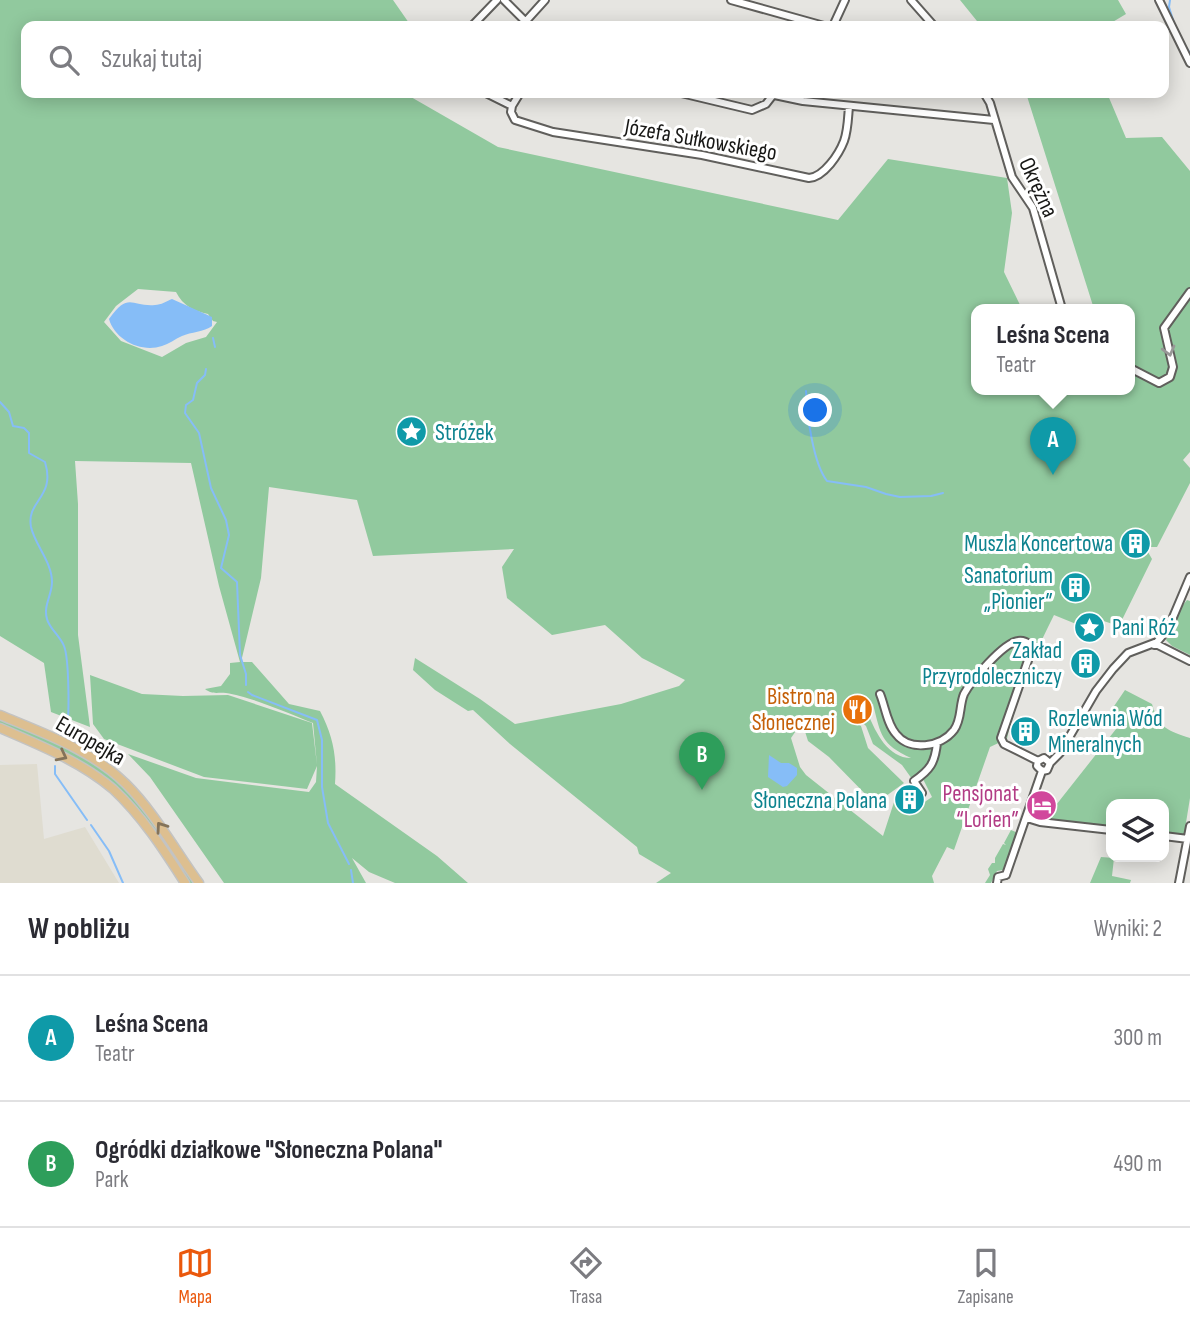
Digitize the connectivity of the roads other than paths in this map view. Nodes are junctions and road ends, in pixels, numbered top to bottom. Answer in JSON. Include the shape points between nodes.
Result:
{"nodes":[{"id":1,"x":497,"y":0,"type":"edge"},
{"id":2,"x":504,"y":0,"type":"edge"},
{"id":3,"x":545,"y":0,"type":"edge"},
{"id":4,"x":731,"y":0,"type":"edge"},
{"id":5,"x":845,"y":0,"type":"edge"},
{"id":6,"x":911,"y":0,"type":"edge"},
{"id":7,"x":1159,"y":0,"type":"edge"},
{"id":8,"x":477,"y":21,"type":"edge"},
{"id":9,"x":526,"y":21,"type":"edge"},
{"id":10,"x":529,"y":21,"type":"edge"},
{"id":11,"x":806,"y":21,"type":"edge"},
{"id":12,"x":835,"y":21,"type":"edge"},
{"id":13,"x":930,"y":21,"type":"edge"},
{"id":14,"x":1168,"y":21,"type":"edge"},
{"id":15,"x":1169,"y":22,"type":"edge"},
{"id":16,"x":1190,"y":63,"type":"edge"},
{"id":17,"x":496,"y":98,"type":"edge"},
{"id":18,"x":517,"y":98,"type":"edge"},
{"id":19,"x":702,"y":98,"type":"edge"},
{"id":20,"x":771,"y":98,"type":"edge"},
{"id":21,"x":788,"y":98,"type":"edge"},
{"id":22,"x":804,"y":98,"type":"edge"},
{"id":23,"x":987,"y":98,"type":"edge"},
{"id":24,"x":803,"y":101,"type":"junction"},
{"id":25,"x":512,"y":106,"type":"junction"},
{"id":26,"x":849,"y":106,"type":"junction"},
{"id":27,"x":993,"y":120,"type":"junction"},
{"id":28,"x":1190,"y":292,"type":"edge"},
{"id":29,"x":1061,"y":304,"type":"edge"},
{"id":30,"x":1135,"y":371,"type":"edge"},
{"id":31,"x":1190,"y":578,"type":"edge"},
{"id":32,"x":1156,"y":644,"type":"junction"},
{"id":33,"x":1190,"y":662,"type":"edge"},
{"id":34,"x":880,"y":694,"type":"dead end"},
{"id":35,"x":0,"y":715,"type":"edge"},
{"id":36,"x":0,"y":728,"type":"edge"},
{"id":37,"x":937,"y":743,"type":"junction"},
{"id":38,"x":1038,"y":761,"type":"junction"},
{"id":39,"x":1050,"y":763,"type":"junction"},
{"id":40,"x":1042,"y":771,"type":"junction"},
{"id":41,"x":922,"y":793,"type":"dead end"},
{"id":42,"x":1027,"y":818,"type":"junction"},
{"id":43,"x":1190,"y":826,"type":"edge"},
{"id":44,"x":1106,"y":829,"type":"edge"},
{"id":45,"x":1169,"y":837,"type":"edge"},
{"id":46,"x":1188,"y":839,"type":"junction"},
{"id":47,"x":1190,"y":877,"type":"edge"},
{"id":48,"x":1008,"y":879,"type":"edge"},
{"id":49,"x":1180,"y":879,"type":"edge"},
{"id":50,"x":185,"y":883,"type":"edge"},
{"id":51,"x":199,"y":883,"type":"edge"},
{"id":52,"x":997,"y":883,"type":"edge"}],
"edges":[{"from":1,"to":8,"type":"street"},
{"from":2,"to":9,"type":"street"},
{"from":3,"to":10,"type":"street"},
{"from":4,"to":11,"type":"street"},
{"from":5,"to":12,"type":"street"},
{"from":6,"to":13,"type":"street"},
{"from":7,"to":14,"type":"street"},
{"from":15,"to":16,"type":"street"},
{"from":17,"to":25,"type":"street","name":"Józefa Sułkowskiego"},
{"from":18,"to":25,"type":"street"},
{"from":19,"to":20,"type":"street","via":[[752,110]]},
{"from":21,"to":24,"type":"street"},
{"from":22,"to":24,"type":"street"},
{"from":23,"to":27,"type":"street","name":"Okrężna"},
{"from":24,"to":26,"type":"street"},
{"from":25,"to":26,"type":"street","name":"Józefa Sułkowskiego","via":[[514,120],[552,132],[702,155],[809,178],[821,174],[835,157],[844,140]]},
{"from":26,"to":27,"type":"street"},
{"from":27,"to":29,"type":"street","name":"Okrężna","via":[[1012,177],[1033,208]]},
{"from":28,"to":30,"type":"street","one_way":true,"via":[[1164,328],[1173,367],[1170,377],[1159,383]]},
{"from":31,"to":32,"type":"street","via":[[1168,629]]},
{"from":32,"to":33,"type":"street"},
{"from":32,"to":39,"type":"street","via":[[1128,653],[1113,668]]},
{"from":34,"to":37,"type":"street","via":[[895,734],[914,744]]},
{"from":51,"to":35,"type":"main road","name":"Europejka","one_way":true,"via":[[146,807],[119,778],[78,750]]},
{"from":36,"to":50,"type":"main road","name":"Europejka","one_way":true,"via":[[71,761],[113,789],[143,822]]},
{"from":37,"to":38,"type":"street","via":[[954,730],[971,684],[1003,648],[1024,641],[1033,646],[1001,738],[1003,744]]},
{"from":37,"to":41,"type":"street","via":[[929,771],[914,781]]},
{"from":38,"to":39,"type":"street","via":[[1044,758]]},
{"from":38,"to":40,"type":"street"},
{"from":39,"to":40,"type":"street"},
{"from":40,"to":42,"type":"street"},
{"from":42,"to":44,"type":"street"},
{"from":42,"to":48,"type":"street"},
{"from":43,"to":46,"type":"street"},
{"from":45,"to":46,"type":"street"},
{"from":46,"to":49,"type":"street"},
{"from":47,"to":49,"type":"street"},
{"from":48,"to":52,"type":"street","via":[[998,877]]}]}
